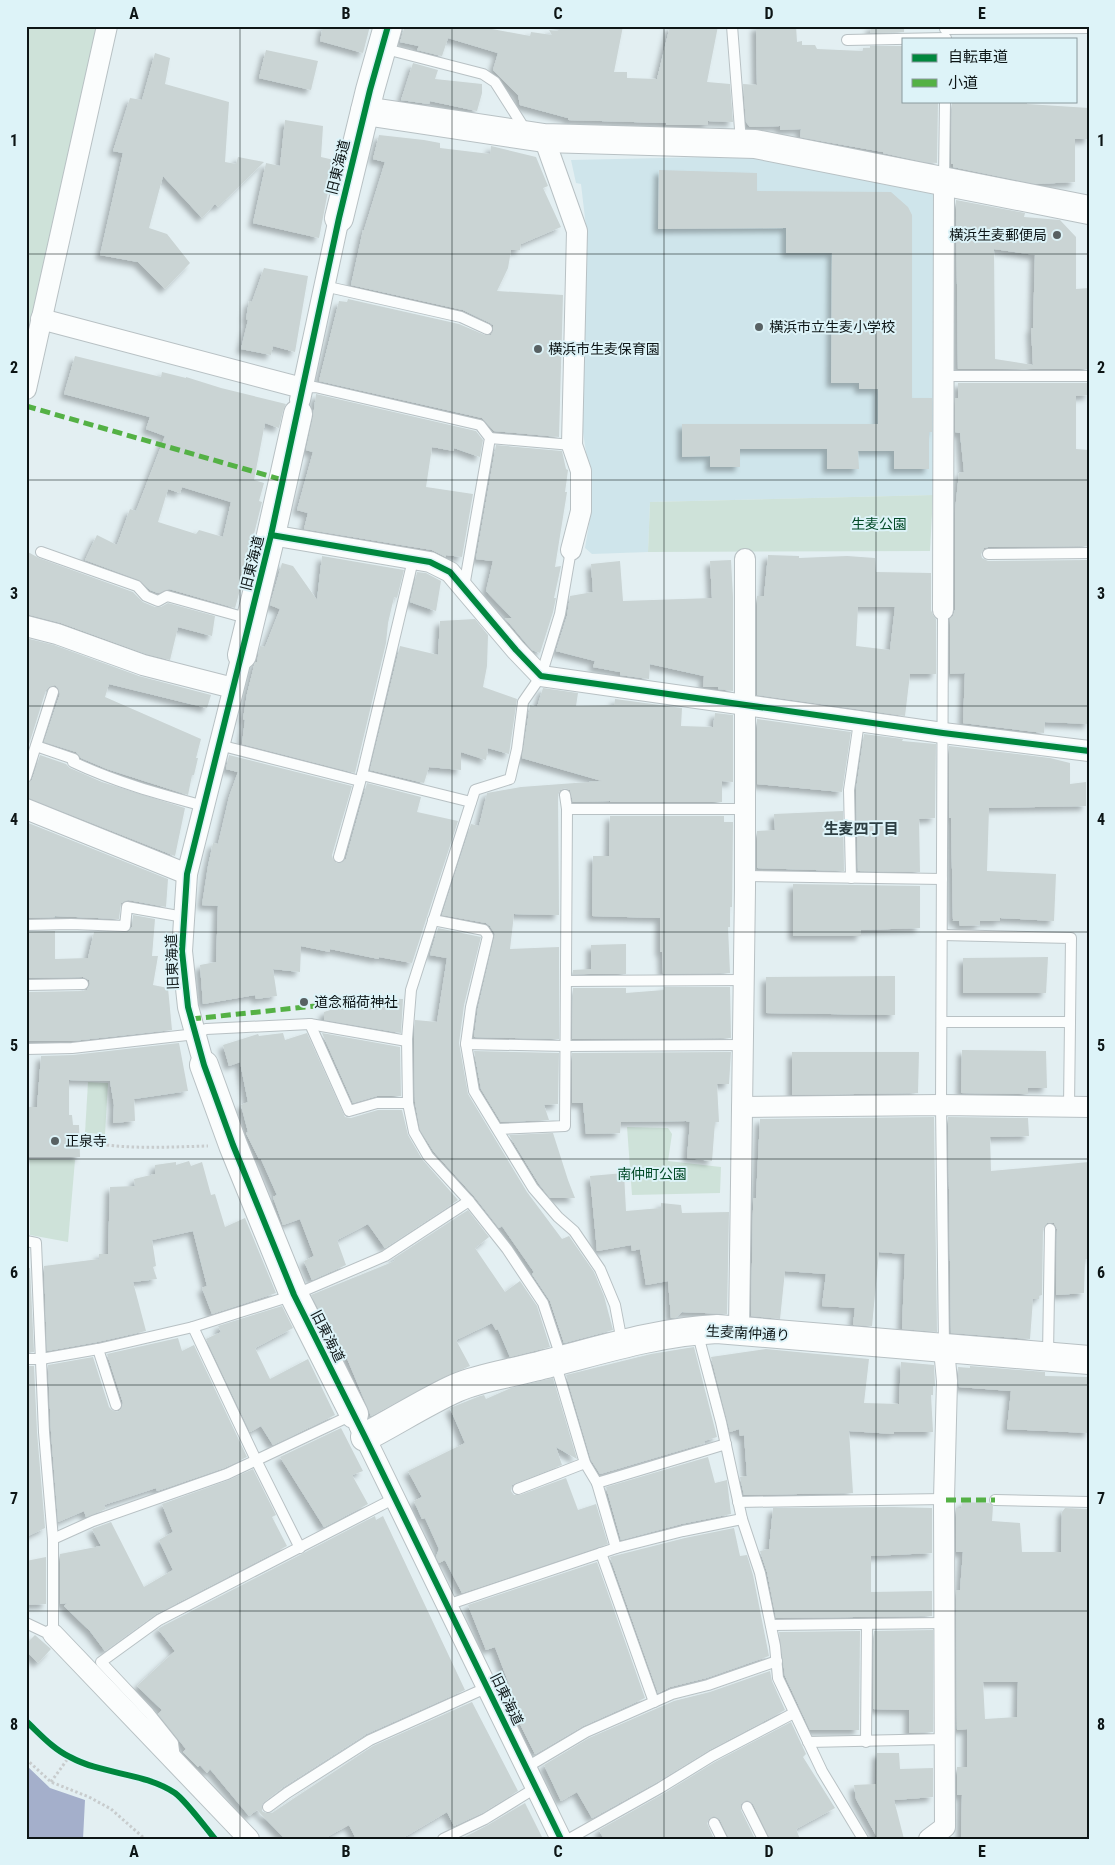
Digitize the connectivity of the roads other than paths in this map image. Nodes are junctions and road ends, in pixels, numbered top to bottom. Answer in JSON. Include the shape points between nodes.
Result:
{"nodes":[{"id":1,"x":107,"y":26,"type":"edge"},
{"id":2,"x":732,"y":26,"type":"edge"},
{"id":3,"x":1089,"y":28,"type":"edge"},
{"id":4,"x":946,"y":33,"type":"edge"},
{"id":5,"x":385,"y":37,"type":"edge"},
{"id":6,"x":847,"y":40,"type":"dead end"},
{"id":7,"x":945,"y":102,"type":"edge"},
{"id":8,"x":365,"y":111,"type":"junction"},
{"id":9,"x":533,"y":137,"type":"junction"},
{"id":10,"x":741,"y":143,"type":"junction"},
{"id":11,"x":944,"y":181,"type":"junction"},
{"id":12,"x":1089,"y":210,"type":"edge"},
{"id":13,"x":339,"y":218,"type":"joint"},
{"id":14,"x":324,"y":286,"type":"junction"},
{"id":15,"x":42,"y":319,"type":"junction"},
{"id":16,"x":486,"y":328,"type":"dead end"},
{"id":17,"x":944,"y":376,"type":"junction"},
{"id":18,"x":1089,"y":376,"type":"edge"},
{"id":19,"x":26,"y":388,"type":"edge"},
{"id":20,"x":300,"y":401,"type":"junction"},
{"id":21,"x":490,"y":438,"type":"junction"},
{"id":22,"x":572,"y":445,"type":"junction"},
{"id":23,"x":271,"y":535,"type":"junction"},
{"id":24,"x":571,"y":550,"type":"joint"},
{"id":25,"x":41,"y":552,"type":"dead end"},
{"id":26,"x":1089,"y":553,"type":"edge"},
{"id":27,"x":988,"y":554,"type":"dead end"},
{"id":28,"x":745,"y":559,"type":"dead end"},
{"id":29,"x":413,"y":560,"type":"junction"},
{"id":30,"x":464,"y":586,"type":"junction"},
{"id":31,"x":943,"y":610,"type":"joint"},
{"id":32,"x":250,"y":619,"type":"junction"},
{"id":33,"x":26,"y":626,"type":"edge"},
{"id":34,"x":242,"y":655,"type":"joint"},
{"id":35,"x":541,"y":676,"type":"junction"},
{"id":36,"x":233,"y":688,"type":"junction"},
{"id":37,"x":53,"y":692,"type":"dead end"},
{"id":38,"x":744,"y":706,"type":"junction"},
{"id":39,"x":859,"y":722,"type":"junction"},
{"id":40,"x":943,"y":734,"type":"junction"},
{"id":41,"x":219,"y":745,"type":"junction"},
{"id":42,"x":36,"y":746,"type":"junction"},
{"id":43,"x":1089,"y":751,"type":"edge"},
{"id":44,"x":26,"y":777,"type":"edge"},
{"id":45,"x":361,"y":778,"type":"junction"},
{"id":46,"x":565,"y":796,"type":"dead end"},
{"id":47,"x":470,"y":802,"type":"junction"},
{"id":48,"x":204,"y":806,"type":"junction"},
{"id":49,"x":26,"y":809,"type":"edge"},
{"id":50,"x":567,"y":809,"type":"junction"},
{"id":51,"x":745,"y":810,"type":"junction"},
{"id":52,"x":338,"y":857,"type":"dead end"},
{"id":53,"x":187,"y":874,"type":"junction"},
{"id":54,"x":745,"y":876,"type":"junction"},
{"id":55,"x":851,"y":878,"type":"junction"},
{"id":56,"x":942,"y":878,"type":"junction"},
{"id":57,"x":184,"y":917,"type":"junction"},
{"id":58,"x":433,"y":920,"type":"junction"},
{"id":59,"x":26,"y":925,"type":"edge"},
{"id":60,"x":942,"y":935,"type":"junction"},
{"id":61,"x":566,"y":980,"type":"junction"},
{"id":62,"x":744,"y":980,"type":"junction"},
{"id":63,"x":26,"y":984,"type":"edge"},
{"id":64,"x":83,"y":984,"type":"dead end"},
{"id":65,"x":942,"y":1022,"type":"junction"},
{"id":66,"x":1070,"y":1022,"type":"junction"},
{"id":67,"x":310,"y":1024,"type":"junction"},
{"id":68,"x":196,"y":1034,"type":"junction"},
{"id":69,"x":407,"y":1040,"type":"junction"},
{"id":70,"x":466,"y":1044,"type":"junction"},
{"id":71,"x":743,"y":1045,"type":"junction"},
{"id":72,"x":566,"y":1046,"type":"junction"},
{"id":73,"x":26,"y":1050,"type":"edge"},
{"id":74,"x":204,"y":1065,"type":"joint"},
{"id":75,"x":408,"y":1103,"type":"junction"},
{"id":76,"x":942,"y":1106,"type":"junction"},
{"id":77,"x":742,"y":1107,"type":"junction"},
{"id":78,"x":1079,"y":1107,"type":"edge"},
{"id":79,"x":498,"y":1129,"type":"junction"},
{"id":80,"x":469,"y":1201,"type":"junction"},
{"id":81,"x":1050,"y":1228,"type":"dead end"},
{"id":82,"x":26,"y":1240,"type":"edge"},
{"id":83,"x":294,"y":1295,"type":"junction"},
{"id":84,"x":193,"y":1327,"type":"junction"},
{"id":85,"x":697,"y":1330,"type":"junction"},
{"id":86,"x":740,"y":1331,"type":"junction"},
{"id":87,"x":622,"y":1344,"type":"junction"},
{"id":88,"x":98,"y":1349,"type":"junction"},
{"id":89,"x":944,"y":1349,"type":"junction"},
{"id":90,"x":1048,"y":1356,"type":"junction"},
{"id":91,"x":26,"y":1359,"type":"edge"},
{"id":92,"x":41,"y":1359,"type":"junction"},
{"id":93,"x":1089,"y":1360,"type":"edge"},
{"id":94,"x":558,"y":1361,"type":"junction"},
{"id":95,"x":116,"y":1405,"type":"dead end"},
{"id":96,"x":360,"y":1425,"type":"junction"},
{"id":97,"x":726,"y":1444,"type":"junction"},
{"id":98,"x":256,"y":1460,"type":"junction"},
{"id":99,"x":585,"y":1463,"type":"junction"},
{"id":100,"x":597,"y":1483,"type":"junction"},
{"id":101,"x":518,"y":1489,"type":"dead end"},
{"id":102,"x":396,"y":1498,"type":"junction"},
{"id":103,"x":944,"y":1500,"type":"junction"},
{"id":104,"x":995,"y":1500,"type":"dead end"},
{"id":105,"x":738,"y":1502,"type":"junction"},
{"id":106,"x":1089,"y":1502,"type":"edge"},
{"id":107,"x":742,"y":1519,"type":"junction"},
{"id":108,"x":53,"y":1539,"type":"junction"},
{"id":109,"x":300,"y":1548,"type":"junction"},
{"id":110,"x":616,"y":1548,"type":"junction"},
{"id":111,"x":601,"y":1553,"type":"junction"},
{"id":112,"x":447,"y":1605,"type":"junction"},
{"id":113,"x":26,"y":1623,"type":"edge"},
{"id":114,"x":944,"y":1623,"type":"junction"},
{"id":115,"x":867,"y":1624,"type":"junction"},
{"id":116,"x":771,"y":1625,"type":"junction"},
{"id":117,"x":53,"y":1634,"type":"junction"},
{"id":118,"x":776,"y":1661,"type":"junction"},
{"id":119,"x":488,"y":1687,"type":"junction"},
{"id":120,"x":654,"y":1702,"type":"junction"},
{"id":121,"x":794,"y":1712,"type":"junction"},
{"id":122,"x":946,"y":1739,"type":"junction"},
{"id":123,"x":808,"y":1742,"type":"junction"},
{"id":124,"x":866,"y":1742,"type":"junction"},
{"id":125,"x":175,"y":1760,"type":"junction"},
{"id":126,"x":527,"y":1767,"type":"junction"},
{"id":127,"x":537,"y":1787,"type":"junction"},
{"id":128,"x":268,"y":1807,"type":"dead end"},
{"id":129,"x":747,"y":1807,"type":"dead end"},
{"id":130,"x":714,"y":1823,"type":"dead end"},
{"id":131,"x":249,"y":1839,"type":"edge"},
{"id":132,"x":444,"y":1839,"type":"edge"},
{"id":133,"x":561,"y":1839,"type":"edge"},
{"id":134,"x":570,"y":1839,"type":"edge"},
{"id":135,"x":722,"y":1839,"type":"edge"},
{"id":136,"x":763,"y":1839,"type":"edge"},
{"id":137,"x":863,"y":1839,"type":"edge"},
{"id":138,"x":929,"y":1839,"type":"edge"}],
"edges":[{"from":1,"to":15,"type":"street"},
{"from":2,"to":10,"type":"lane"},
{"from":3,"to":4,"type":"lane"},
{"from":4,"to":6,"type":"lane"},
{"from":5,"to":8,"type":"street","name":"旧東海道"},
{"from":5,"to":9,"type":"lane","via":[[483,74],[495,82]]},
{"from":7,"to":11,"type":"lane"},
{"from":8,"to":9,"type":"street"},
{"from":8,"to":13,"type":"street","name":"旧東海道"},
{"from":9,"to":10,"type":"street"},
{"from":9,"to":22,"type":"street","via":[[577,231]]},
{"from":10,"to":11,"type":"street"},
{"from":11,"to":12,"type":"street"},
{"from":11,"to":17,"type":"street"},
{"from":13,"to":14,"type":"street","name":"旧東海道"},
{"from":14,"to":16,"type":"lane","via":[[461,317]]},
{"from":14,"to":20,"type":"street","name":"旧東海道"},
{"from":15,"to":19,"type":"street"},
{"from":15,"to":20,"type":"street"},
{"from":17,"to":18,"type":"lane"},
{"from":17,"to":31,"type":"street"},
{"from":20,"to":21,"type":"lane","via":[[315,387],[480,425]]},
{"from":20,"to":23,"type":"street","name":"旧東海道"},
{"from":21,"to":22,"type":"lane"},
{"from":21,"to":30,"type":"lane"},
{"from":22,"to":24,"type":"street","via":[[581,471],[581,511]]},
{"from":23,"to":29,"type":"street"},
{"from":23,"to":32,"type":"street","name":"旧東海道"},
{"from":24,"to":35,"type":"lane","via":[[560,614]]},
{"from":25,"to":32,"type":"lane","via":[[136,586],[146,596],[158,601],[167,596]]},
{"from":26,"to":27,"type":"lane"},
{"from":28,"to":38,"type":"street"},
{"from":29,"to":30,"type":"street","via":[[430,562],[450,572]]},
{"from":29,"to":45,"type":"lane"},
{"from":30,"to":35,"type":"street"},
{"from":31,"to":40,"type":"lane"},
{"from":32,"to":34,"type":"street","name":"旧東海道"},
{"from":33,"to":36,"type":"street","via":[[142,665]]},
{"from":34,"to":36,"type":"street","name":"旧東海道"},
{"from":35,"to":38,"type":"street"},
{"from":35,"to":47,"type":"lane","via":[[523,702],[510,779],[475,790]]},
{"from":36,"to":41,"type":"street","name":"旧東海道"},
{"from":37,"to":42,"type":"lane"},
{"from":38,"to":39,"type":"street"},
{"from":38,"to":51,"type":"street"},
{"from":39,"to":40,"type":"street"},
{"from":39,"to":55,"type":"lane","via":[[849,790]]},
{"from":40,"to":43,"type":"street"},
{"from":40,"to":56,"type":"lane"},
{"from":41,"to":45,"type":"lane"},
{"from":41,"to":48,"type":"street","name":"旧東海道"},
{"from":42,"to":44,"type":"lane"},
{"from":42,"to":48,"type":"lane","via":[[145,791]]},
{"from":45,"to":47,"type":"lane"},
{"from":45,"to":52,"type":"lane"},
{"from":46,"to":50,"type":"lane"},
{"from":47,"to":58,"type":"lane"},
{"from":48,"to":53,"type":"street","name":"旧東海道"},
{"from":49,"to":53,"type":"street"},
{"from":50,"to":51,"type":"lane"},
{"from":50,"to":61,"type":"lane"},
{"from":51,"to":54,"type":"street"},
{"from":53,"to":57,"type":"street","name":"旧東海道"},
{"from":54,"to":55,"type":"lane"},
{"from":54,"to":62,"type":"street"},
{"from":55,"to":56,"type":"lane"},
{"from":56,"to":60,"type":"lane"},
{"from":57,"to":59,"type":"lane","via":[[127,907],[125,926]]},
{"from":57,"to":68,"type":"street","name":"旧東海道","via":[[183,960],[188,1007]]},
{"from":58,"to":69,"type":"lane","via":[[411,990]]},
{"from":58,"to":70,"type":"lane","via":[[484,930],[488,936]]},
{"from":60,"to":65,"type":"lane"},
{"from":60,"to":66,"type":"lane","via":[[1071,938]]},
{"from":61,"to":62,"type":"lane"},
{"from":61,"to":72,"type":"lane"},
{"from":62,"to":71,"type":"street"},
{"from":63,"to":64,"type":"lane"},
{"from":65,"to":66,"type":"lane"},
{"from":65,"to":76,"type":"lane"},
{"from":66,"to":78,"type":"lane"},
{"from":67,"to":68,"type":"lane","via":[[206,1028]]},
{"from":67,"to":69,"type":"lane"},
{"from":67,"to":75,"type":"lane","via":[[349,1111],[377,1103]]},
{"from":68,"to":73,"type":"lane"},
{"from":68,"to":74,"type":"street","name":"旧東海道"},
{"from":69,"to":75,"type":"lane"},
{"from":70,"to":72,"type":"lane"},
{"from":70,"to":79,"type":"lane","via":[[474,1091]]},
{"from":71,"to":72,"type":"lane"},
{"from":71,"to":77,"type":"street"},
{"from":72,"to":79,"type":"lane","via":[[565,1126]]},
{"from":74,"to":83,"type":"street","name":"旧東海道","via":[[232,1145]]},
{"from":75,"to":80,"type":"lane","via":[[414,1132],[428,1156]]},
{"from":76,"to":77,"type":"street"},
{"from":76,"to":78,"type":"street"},
{"from":76,"to":89,"type":"lane"},
{"from":77,"to":86,"type":"street"},
{"from":79,"to":87,"type":"lane","via":[[533,1188],[574,1231],[600,1269],[614,1305]]},
{"from":80,"to":83,"type":"lane","via":[[385,1256]]},
{"from":80,"to":94,"type":"lane","via":[[507,1249],[543,1303]]},
{"from":81,"to":90,"type":"lane"},
{"from":82,"to":92,"type":"lane","via":[[36,1243]]},
{"from":83,"to":84,"type":"lane"},
{"from":83,"to":96,"type":"street","name":"旧東海道"},
{"from":84,"to":88,"type":"lane"},
{"from":84,"to":98,"type":"lane"},
{"from":85,"to":86,"type":"street","name":"生麦南仲通り"},
{"from":85,"to":87,"type":"street","name":"生麦南仲通り"},
{"from":85,"to":97,"type":"lane"},
{"from":86,"to":89,"type":"street","name":"生麦南仲通り"},
{"from":87,"to":94,"type":"street","name":"生麦南仲通り"},
{"from":88,"to":92,"type":"lane"},
{"from":88,"to":95,"type":"lane"},
{"from":89,"to":90,"type":"street","name":"生麦南仲通り"},
{"from":89,"to":103,"type":"street","via":[[947,1380]]},
{"from":90,"to":93,"type":"street","name":"生麦南仲通り"},
{"from":91,"to":92,"type":"lane"},
{"from":92,"to":108,"type":"lane"},
{"from":94,"to":96,"type":"street","name":"生麦南仲通り","via":[[479,1379]]},
{"from":94,"to":99,"type":"lane"},
{"from":96,"to":98,"type":"lane"},
{"from":96,"to":102,"type":"street","name":"旧東海道"},
{"from":97,"to":100,"type":"lane"},
{"from":97,"to":105,"type":"lane"},
{"from":98,"to":108,"type":"lane","via":[[227,1474],[93,1521]]},
{"from":98,"to":109,"type":"lane"},
{"from":99,"to":100,"type":"lane"},
{"from":99,"to":101,"type":"lane"},
{"from":100,"to":110,"type":"lane"},
{"from":102,"to":109,"type":"lane"},
{"from":102,"to":112,"type":"street","name":"旧東海道"},
{"from":103,"to":105,"type":"lane"},
{"from":103,"to":114,"type":"street"},
{"from":104,"to":106,"type":"lane"},
{"from":105,"to":107,"type":"lane"},
{"from":107,"to":110,"type":"lane"},
{"from":107,"to":116,"type":"lane","via":[[760,1574]]},
{"from":108,"to":117,"type":"lane"},
{"from":109,"to":125,"type":"lane","via":[[159,1620],[101,1662],[149,1712],[173,1743]]},
{"from":110,"to":111,"type":"lane"},
{"from":111,"to":112,"type":"lane"},
{"from":111,"to":120,"type":"lane"},
{"from":112,"to":119,"type":"street","name":"旧東海道"},
{"from":113,"to":117,"type":"lane"},
{"from":114,"to":115,"type":"lane"},
{"from":114,"to":122,"type":"street"},
{"from":115,"to":116,"type":"lane"},
{"from":115,"to":124,"type":"lane"},
{"from":116,"to":118,"type":"lane"},
{"from":117,"to":125,"type":"street"},
{"from":118,"to":120,"type":"lane"},
{"from":118,"to":121,"type":"lane","via":[[778,1678]]},
{"from":119,"to":126,"type":"street","name":"旧東海道"},
{"from":119,"to":128,"type":"lane","via":[[370,1740]]},
{"from":120,"to":126,"type":"lane","via":[[586,1732]]},
{"from":121,"to":123,"type":"lane"},
{"from":121,"to":134,"type":"lane"},
{"from":122,"to":124,"type":"lane"},
{"from":122,"to":138,"type":"street","via":[[946,1827]]},
{"from":123,"to":124,"type":"lane"},
{"from":123,"to":137,"type":"lane","via":[[822,1772]]},
{"from":125,"to":131,"type":"street"},
{"from":126,"to":127,"type":"street","name":"旧東海道"},
{"from":127,"to":132,"type":"lane","via":[[485,1819]]},
{"from":127,"to":133,"type":"street","name":"旧東海道"},
{"from":129,"to":136,"type":"lane"},
{"from":130,"to":135,"type":"lane"}]}
